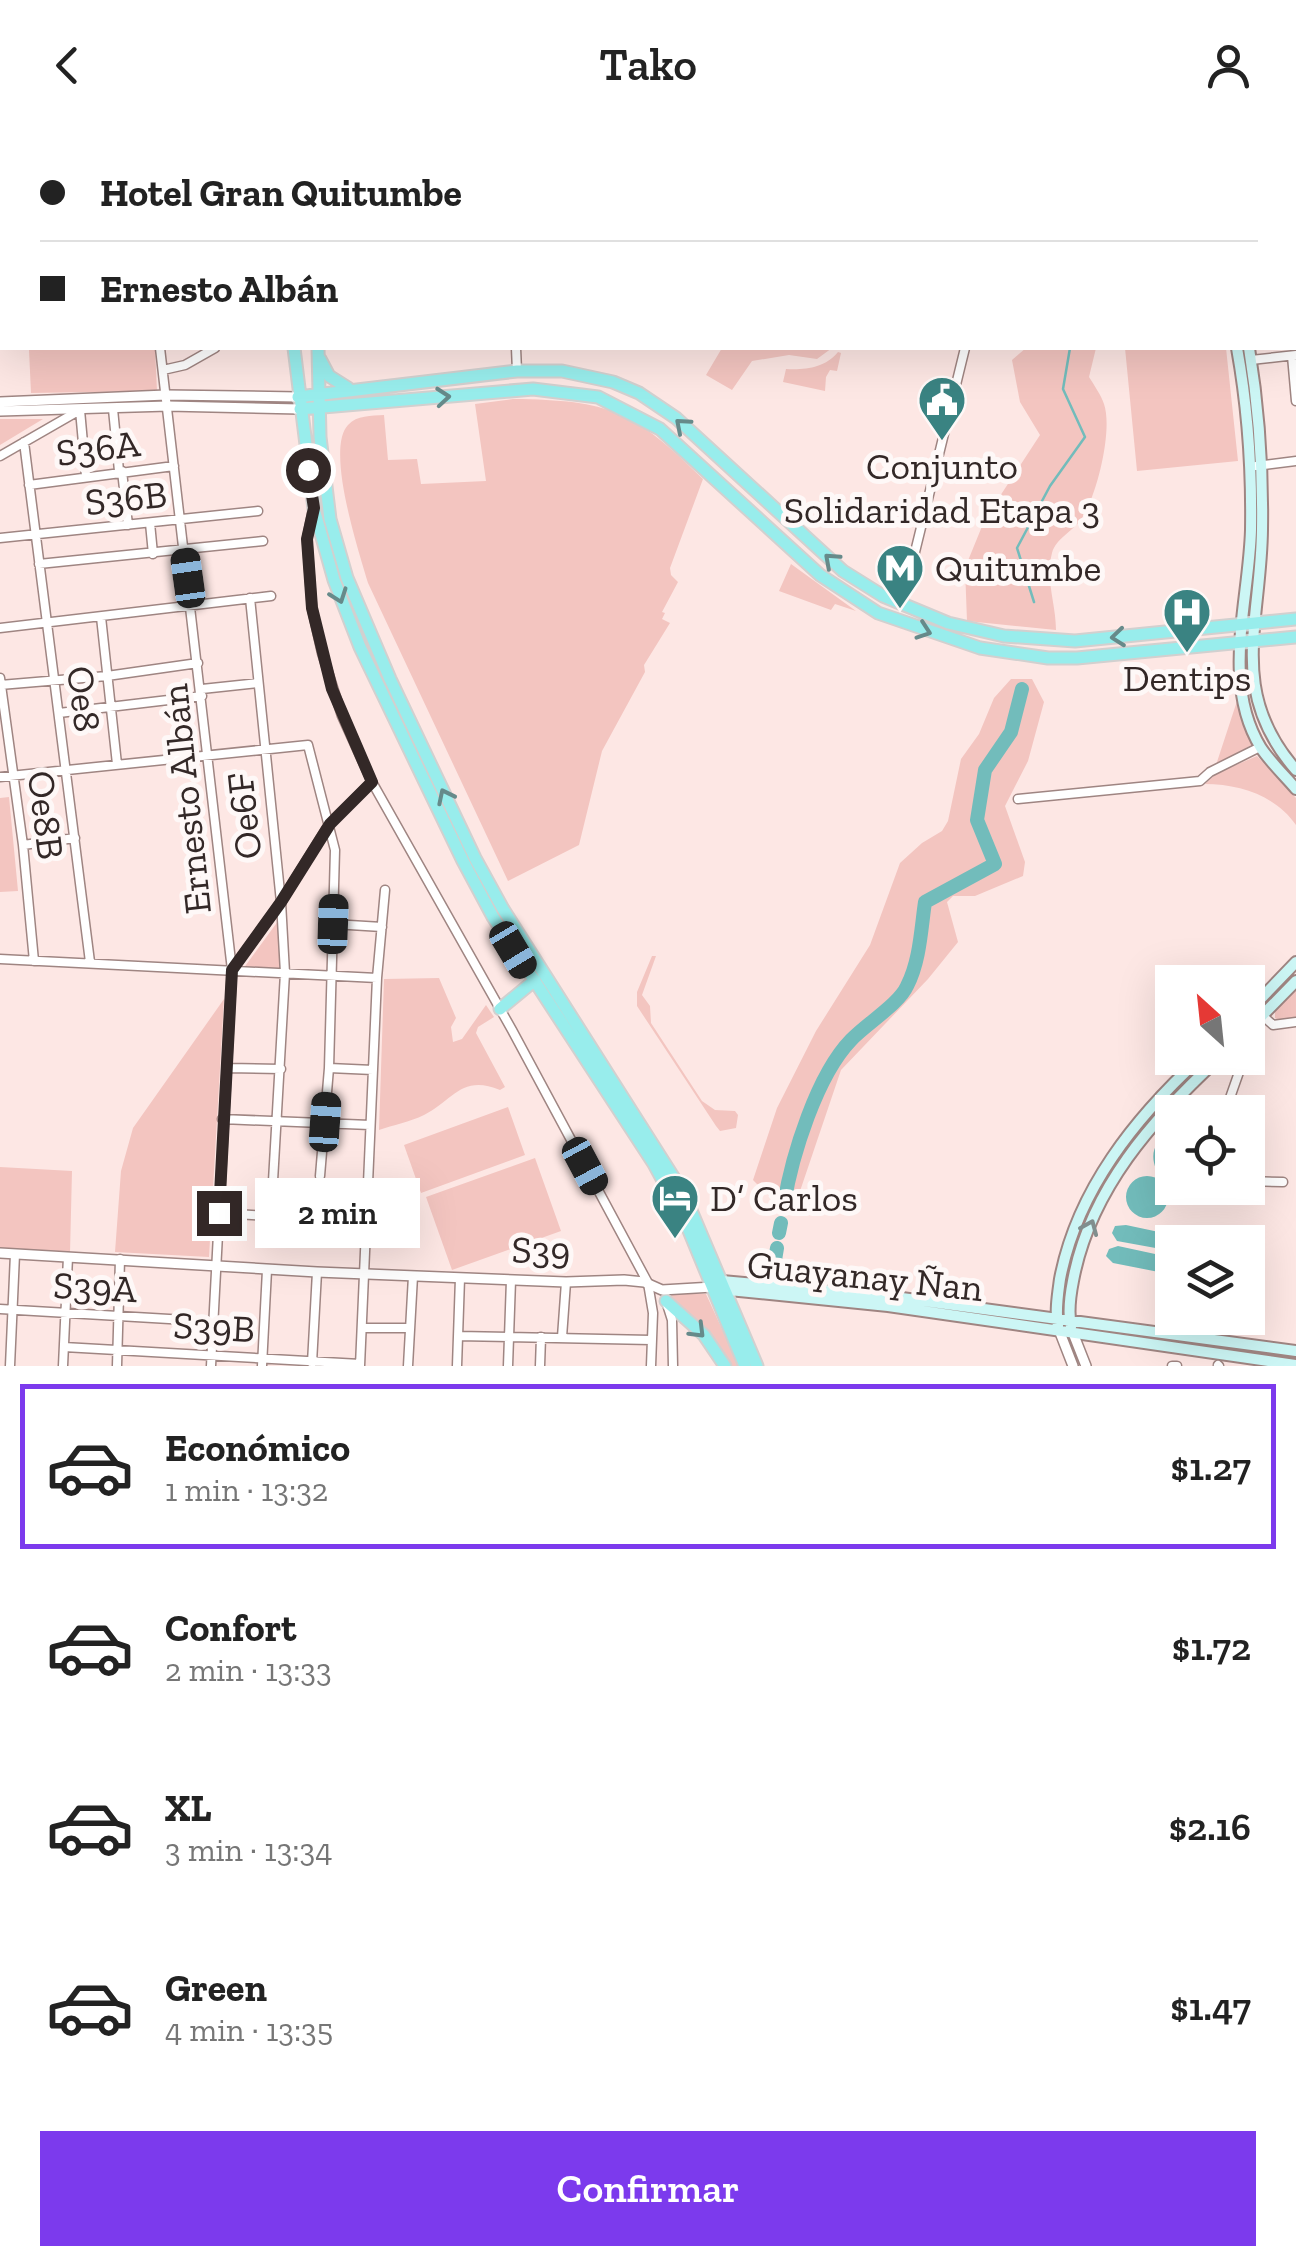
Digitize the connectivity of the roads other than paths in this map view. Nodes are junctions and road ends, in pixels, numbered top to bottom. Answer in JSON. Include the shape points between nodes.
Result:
{"nodes":[{"id":1,"x":160,"y":350,"type":"edge"},
{"id":2,"x":212,"y":350,"type":"edge"},
{"id":3,"x":294,"y":350,"type":"edge"},
{"id":4,"x":318,"y":350,"type":"edge"},
{"id":5,"x":516,"y":350,"type":"edge"},
{"id":6,"x":964,"y":350,"type":"edge"},
{"id":7,"x":1238,"y":350,"type":"edge"},
{"id":8,"x":1250,"y":354,"type":"edge"},
{"id":9,"x":1294,"y":356,"type":"edge"},
{"id":10,"x":163,"y":370,"type":"junction"},
{"id":11,"x":516,"y":372,"type":"junction"},
{"id":12,"x":352,"y":389,"type":"junction"},
{"id":13,"x":319,"y":392,"type":"junction"},
{"id":14,"x":167,"y":400,"type":"junction"},
{"id":15,"x":1296,"y":401,"type":"edge"},
{"id":16,"x":0,"y":402,"type":"edge"},
{"id":17,"x":299,"y":403,"type":"junction"},
{"id":18,"x":80,"y":405,"type":"junction"},
{"id":19,"x":353,"y":406,"type":"junction"},
{"id":20,"x":113,"y":409,"type":"junction"},
{"id":21,"x":320,"y":409,"type":"junction"},
{"id":22,"x":0,"y":411,"type":"edge"},
{"id":23,"x":320,"y":437,"type":"junction"},
{"id":24,"x":24,"y":442,"type":"junction"},
{"id":25,"x":0,"y":456,"type":"edge"},
{"id":26,"x":1296,"y":461,"type":"edge"},
{"id":27,"x":174,"y":466,"type":"junction"},
{"id":28,"x":1256,"y":466,"type":"junction"},
{"id":29,"x":121,"y":471,"type":"junction"},
{"id":30,"x":86,"y":476,"type":"junction"},
{"id":31,"x":29,"y":485,"type":"junction"},
{"id":32,"x":314,"y":508,"type":"junction"},
{"id":33,"x":258,"y":511,"type":"dead end"},
{"id":34,"x":181,"y":520,"type":"junction"},
{"id":35,"x":150,"y":524,"type":"junction"},
{"id":36,"x":128,"y":526,"type":"junction"},
{"id":37,"x":36,"y":535,"type":"junction"},
{"id":38,"x":0,"y":538,"type":"edge"},
{"id":39,"x":263,"y":541,"type":"dead end"},
{"id":40,"x":184,"y":551,"type":"junction"},
{"id":41,"x":153,"y":554,"type":"junction"},
{"id":42,"x":38,"y":564,"type":"junction"},
{"id":43,"x":271,"y":596,"type":"dead end"},
{"id":44,"x":250,"y":598,"type":"junction"},
{"id":45,"x":902,"y":605,"type":"junction"},
{"id":46,"x":192,"y":606,"type":"junction"},
{"id":47,"x":101,"y":618,"type":"junction"},
{"id":48,"x":1296,"y":619,"type":"edge"},
{"id":49,"x":47,"y":623,"type":"junction"},
{"id":50,"x":1249,"y":625,"type":"junction"},
{"id":51,"x":0,"y":628,"type":"edge"},
{"id":52,"x":1296,"y":636,"type":"edge"},
{"id":53,"x":1247,"y":643,"type":"junction"},
{"id":54,"x":198,"y":664,"type":"junction"},
{"id":55,"x":106,"y":676,"type":"junction"},
{"id":56,"x":0,"y":678,"type":"edge"},
{"id":57,"x":54,"y":681,"type":"junction"},
{"id":58,"x":258,"y":682,"type":"junction"},
{"id":59,"x":0,"y":685,"type":"edge"},
{"id":60,"x":202,"y":692,"type":"junction"},
{"id":61,"x":109,"y":708,"type":"junction"},
{"id":62,"x":58,"y":713,"type":"junction"},
{"id":63,"x":1260,"y":747,"type":"junction"},
{"id":64,"x":264,"y":748,"type":"junction"},
{"id":65,"x":209,"y":754,"type":"junction"},
{"id":66,"x":117,"y":764,"type":"junction"},
{"id":67,"x":65,"y":770,"type":"junction"},
{"id":68,"x":1296,"y":770,"type":"edge"},
{"id":69,"x":13,"y":776,"type":"junction"},
{"id":70,"x":0,"y":778,"type":"edge"},
{"id":71,"x":372,"y":782,"type":"junction"},
{"id":72,"x":1296,"y":789,"type":"edge"},
{"id":73,"x":1018,"y":799,"type":"dead end"},
{"id":74,"x":330,"y":824,"type":"junction"},
{"id":75,"x":74,"y":838,"type":"junction"},
{"id":76,"x":23,"y":845,"type":"junction"},
{"id":77,"x":386,"y":890,"type":"dead end"},
{"id":78,"x":281,"y":902,"type":"junction"},
{"id":79,"x":333,"y":924,"type":"junction"},
{"id":80,"x":382,"y":927,"type":"junction"},
{"id":81,"x":0,"y":959,"type":"edge"},
{"id":82,"x":34,"y":961,"type":"junction"},
{"id":83,"x":90,"y":962,"type":"junction"},
{"id":84,"x":1296,"y":962,"type":"edge"},
{"id":85,"x":232,"y":970,"type":"junction"},
{"id":86,"x":285,"y":973,"type":"junction"},
{"id":87,"x":334,"y":974,"type":"junction"},
{"id":88,"x":538,"y":977,"type":"junction"},
{"id":89,"x":377,"y":978,"type":"junction"},
{"id":90,"x":1296,"y":981,"type":"edge"},
{"id":91,"x":1265,"y":994,"type":"edge"},
{"id":92,"x":500,"y":1009,"type":"junction"},
{"id":93,"x":1265,"y":1013,"type":"edge"},
{"id":94,"x":1265,"y":1018,"type":"edge"},
{"id":95,"x":1296,"y":1022,"type":"edge"},
{"id":96,"x":227,"y":1068,"type":"junction"},
{"id":97,"x":330,"y":1068,"type":"junction"},
{"id":98,"x":281,"y":1069,"type":"junction"},
{"id":99,"x":373,"y":1070,"type":"junction"},
{"id":100,"x":1183,"y":1075,"type":"edge"},
{"id":101,"x":1201,"y":1075,"type":"edge"},
{"id":102,"x":222,"y":1120,"type":"junction"},
{"id":103,"x":278,"y":1121,"type":"junction"},
{"id":104,"x":325,"y":1122,"type":"junction"},
{"id":105,"x":370,"y":1125,"type":"junction"},
{"id":106,"x":320,"y":1176,"type":"dead end"},
{"id":107,"x":1265,"y":1181,"type":"edge"},
{"id":108,"x":1283,"y":1182,"type":"dead end"},
{"id":109,"x":219,"y":1213,"type":"junction"},
{"id":110,"x":0,"y":1253,"type":"edge"},
{"id":111,"x":15,"y":1254,"type":"junction"},
{"id":112,"x":68,"y":1257,"type":"junction"},
{"id":113,"x":120,"y":1259,"type":"junction"},
{"id":114,"x":215,"y":1265,"type":"junction"},
{"id":115,"x":267,"y":1270,"type":"junction"},
{"id":116,"x":317,"y":1272,"type":"junction"},
{"id":117,"x":366,"y":1274,"type":"junction"},
{"id":118,"x":412,"y":1276,"type":"junction"},
{"id":119,"x":460,"y":1278,"type":"junction"},
{"id":120,"x":510,"y":1280,"type":"junction"},
{"id":121,"x":566,"y":1282,"type":"junction"},
{"id":122,"x":648,"y":1283,"type":"junction"},
{"id":123,"x":720,"y":1287,"type":"junction"},
{"id":124,"x":664,"y":1295,"type":"junction"},
{"id":125,"x":0,"y":1308,"type":"edge"},
{"id":126,"x":11,"y":1309,"type":"junction"},
{"id":127,"x":66,"y":1314,"type":"junction"},
{"id":128,"x":118,"y":1316,"type":"junction"},
{"id":129,"x":186,"y":1320,"type":"dead end"},
{"id":130,"x":1058,"y":1325,"type":"junction"},
{"id":131,"x":1071,"y":1327,"type":"junction"},
{"id":132,"x":362,"y":1328,"type":"junction"},
{"id":133,"x":410,"y":1328,"type":"junction"},
{"id":134,"x":458,"y":1336,"type":"junction"},
{"id":135,"x":510,"y":1336,"type":"junction"},
{"id":136,"x":541,"y":1336,"type":"junction"},
{"id":137,"x":562,"y":1337,"type":"junction"},
{"id":138,"x":652,"y":1340,"type":"junction"},
{"id":139,"x":1209,"y":1346,"type":"junction"},
{"id":140,"x":64,"y":1348,"type":"junction"},
{"id":141,"x":117,"y":1349,"type":"junction"},
{"id":142,"x":1296,"y":1352,"type":"edge"},
{"id":143,"x":212,"y":1354,"type":"junction"},
{"id":144,"x":262,"y":1362,"type":"edge"},
{"id":145,"x":312,"y":1363,"type":"edge"},
{"id":146,"x":1296,"y":1364,"type":"edge"},
{"id":147,"x":360,"y":1365,"type":"edge"},
{"id":148,"x":753,"y":1365,"type":"edge"},
{"id":149,"x":10,"y":1366,"type":"edge"},
{"id":150,"x":64,"y":1366,"type":"edge"},
{"id":151,"x":116,"y":1366,"type":"edge"},
{"id":152,"x":211,"y":1366,"type":"edge"},
{"id":153,"x":408,"y":1366,"type":"edge"},
{"id":154,"x":456,"y":1366,"type":"edge"},
{"id":155,"x":508,"y":1366,"type":"edge"},
{"id":156,"x":540,"y":1366,"type":"edge"},
{"id":157,"x":651,"y":1366,"type":"edge"},
{"id":158,"x":673,"y":1366,"type":"edge"},
{"id":159,"x":725,"y":1366,"type":"edge"},
{"id":160,"x":1073,"y":1366,"type":"edge"},
{"id":161,"x":1086,"y":1366,"type":"edge"}],
"edges":[{"from":1,"to":10,"type":"street","name":"Ernesto Albán"},
{"from":2,"to":10,"type":"street"},
{"from":3,"to":17,"type":"main road"},
{"from":4,"to":12,"type":"main road","via":[[329,376]]},
{"from":4,"to":13,"type":"main road"},
{"from":5,"to":11,"type":"street"},
{"from":6,"to":45,"type":"street"},
{"from":7,"to":28,"type":"main road"},
{"from":8,"to":9,"type":"street"},
{"from":8,"to":28,"type":"main road","via":[[1260,412]]},
{"from":9,"to":15,"type":"street"},
{"from":10,"to":14,"type":"street","name":"Ernesto Albán"},
{"from":11,"to":12,"type":"main road"},
{"from":45,"to":11,"type":"main road","one_way":true,"via":[[843,571],[676,418],[639,393],[562,371]]},
{"from":12,"to":13,"type":"main road"},
{"from":13,"to":17,"type":"main road"},
{"from":13,"to":21,"type":"main road"},
{"from":14,"to":17,"type":"street"},
{"from":14,"to":18,"type":"street"},
{"from":14,"to":20,"type":"street"},
{"from":14,"to":27,"type":"street","name":"Ernesto Albán"},
{"from":16,"to":18,"type":"street"},
{"from":17,"to":21,"type":"main road"},
{"from":17,"to":32,"type":"main road"},
{"from":18,"to":20,"type":"street"},
{"from":18,"to":22,"type":"street"},
{"from":18,"to":24,"type":"street"},
{"from":18,"to":30,"type":"street"},
{"from":19,"to":21,"type":"main road"},
{"from":19,"to":23,"type":"main road"},
{"from":19,"to":53,"type":"main road","one_way":true,"via":[[533,389],[598,397],[660,429],[851,598],[962,644],[1077,658]]},
{"from":20,"to":29,"type":"street"},
{"from":21,"to":23,"type":"main road"},
{"from":88,"to":23,"type":"main road","one_way":true,"via":[[363,617],[330,519]]},
{"from":24,"to":25,"type":"street"},
{"from":24,"to":31,"type":"street","name":"Oe8"},
{"from":26,"to":28,"type":"street"},
{"from":27,"to":29,"type":"street","name":"S36A"},
{"from":27,"to":34,"type":"street","name":"Ernesto Albán"},
{"from":28,"to":50,"type":"main road","via":[[1262,535]]},
{"from":29,"to":30,"type":"street","name":"S36A"},
{"from":29,"to":36,"type":"street"},
{"from":30,"to":31,"type":"street","name":"S36A"},
{"from":31,"to":37,"type":"street","name":"Oe8"},
{"from":32,"to":71,"type":"street","via":[[307,539],[318,638]]},
{"from":32,"to":88,"type":"main road","one_way":true,"via":[[334,580],[377,685],[462,862]]},
{"from":33,"to":34,"type":"street","name":"S36B"},
{"from":34,"to":35,"type":"street","name":"S36B"},
{"from":34,"to":40,"type":"street","name":"Ernesto Albán"},
{"from":35,"to":36,"type":"street","name":"S36B"},
{"from":35,"to":41,"type":"street"},
{"from":36,"to":37,"type":"street","name":"S36B"},
{"from":37,"to":38,"type":"street","name":"S36B"},
{"from":37,"to":42,"type":"street","name":"Oe8"},
{"from":39,"to":40,"type":"street"},
{"from":40,"to":41,"type":"street"},
{"from":40,"to":46,"type":"street","name":"Ernesto Albán"},
{"from":41,"to":42,"type":"street"},
{"from":42,"to":49,"type":"street","name":"Oe8"},
{"from":43,"to":44,"type":"street"},
{"from":44,"to":46,"type":"street"},
{"from":44,"to":58,"type":"street","name":"Oe6F"},
{"from":50,"to":45,"type":"main road","one_way":true,"via":[[1049,641],[968,628]]},
{"from":46,"to":47,"type":"street"},
{"from":46,"to":54,"type":"street","name":"Ernesto Albán"},
{"from":47,"to":49,"type":"street"},
{"from":47,"to":55,"type":"street"},
{"from":48,"to":50,"type":"main road"},
{"from":49,"to":51,"type":"street"},
{"from":49,"to":57,"type":"street","name":"Oe8"},
{"from":50,"to":53,"type":"main road"},
{"from":52,"to":53,"type":"main road"},
{"from":53,"to":63,"type":"main road","via":[[1242,695]]},
{"from":53,"to":68,"type":"main road","via":[[1262,720]]},
{"from":54,"to":55,"type":"street"},
{"from":54,"to":60,"type":"street","name":"Ernesto Albán"},
{"from":55,"to":57,"type":"street"},
{"from":55,"to":61,"type":"street"},
{"from":56,"to":59,"type":"street","name":"Oe8B"},
{"from":57,"to":59,"type":"street"},
{"from":57,"to":62,"type":"street","name":"Oe8"},
{"from":58,"to":60,"type":"street"},
{"from":58,"to":64,"type":"street","name":"Oe6F"},
{"from":59,"to":69,"type":"street","name":"Oe8B"},
{"from":60,"to":61,"type":"street"},
{"from":60,"to":65,"type":"street","name":"Ernesto Albán"},
{"from":61,"to":62,"type":"street"},
{"from":61,"to":66,"type":"street"},
{"from":62,"to":67,"type":"street","name":"Oe8"},
{"from":63,"to":72,"type":"main road"},
{"from":63,"to":73,"type":"street","via":[[1200,781]]},
{"from":64,"to":65,"type":"street"},
{"from":64,"to":74,"type":"street","via":[[310,747]]},
{"from":64,"to":78,"type":"street","name":"Oe6F"},
{"from":65,"to":66,"type":"street"},
{"from":65,"to":85,"type":"street","name":"Ernesto Albán"},
{"from":66,"to":67,"type":"street"},
{"from":67,"to":69,"type":"street"},
{"from":67,"to":75,"type":"street","name":"Oe8"},
{"from":69,"to":70,"type":"street"},
{"from":69,"to":76,"type":"street","name":"Oe8B"},
{"from":71,"to":74,"type":"street"},
{"from":71,"to":92,"type":"street"},
{"from":74,"to":78,"type":"street"},
{"from":74,"to":79,"type":"street"},
{"from":75,"to":76,"type":"street"},
{"from":75,"to":83,"type":"street","name":"Oe8"},
{"from":76,"to":82,"type":"street","name":"Oe8B"},
{"from":77,"to":80,"type":"street"},
{"from":78,"to":85,"type":"street"},
{"from":78,"to":86,"type":"street","name":"Oe6F"},
{"from":79,"to":80,"type":"street"},
{"from":79,"to":87,"type":"street"},
{"from":80,"to":89,"type":"street"},
{"from":81,"to":82,"type":"street"},
{"from":82,"to":83,"type":"street"},
{"from":83,"to":85,"type":"street"},
{"from":84,"to":91,"type":"main road"},
{"from":85,"to":86,"type":"street"},
{"from":85,"to":96,"type":"street","name":"Ernesto Albán"},
{"from":86,"to":87,"type":"street"},
{"from":86,"to":98,"type":"street","name":"Oe6F"},
{"from":87,"to":89,"type":"street"},
{"from":87,"to":97,"type":"street"},
{"from":88,"to":92,"type":"main road"},
{"from":88,"to":123,"type":"main road","via":[[677,1181]]},
{"from":89,"to":99,"type":"street"},
{"from":90,"to":93,"type":"main road"},
{"from":92,"to":122,"type":"street"},
{"from":94,"to":95,"type":"street","via":[[1273,1025]]},
{"from":96,"to":98,"type":"street"},
{"from":96,"to":102,"type":"street","name":"Ernesto Albán"},
{"from":97,"to":99,"type":"street"},
{"from":97,"to":104,"type":"street"},
{"from":98,"to":103,"type":"street","name":"Oe6F"},
{"from":99,"to":105,"type":"street"},
{"from":100,"to":130,"type":"main road","via":[[1100,1176],[1064,1263]]},
{"from":131,"to":101,"type":"main road","one_way":true,"via":[[1076,1266],[1111,1182],[1162,1112]]},
{"from":102,"to":103,"type":"street"},
{"from":102,"to":109,"type":"street","name":"Ernesto Albán"},
{"from":103,"to":104,"type":"street"},
{"from":103,"to":109,"type":"street","name":"Oe6F","via":[[270,1216]]},
{"from":104,"to":105,"type":"street"},
{"from":104,"to":106,"type":"street"},
{"from":105,"to":117,"type":"street"},
{"from":107,"to":108,"type":"street"},
{"from":109,"to":114,"type":"street","name":"Ernesto Albán"},
{"from":110,"to":111,"type":"street","name":"S39"},
{"from":111,"to":112,"type":"street","name":"S39"},
{"from":111,"to":126,"type":"street"},
{"from":112,"to":113,"type":"street","name":"S39"},
{"from":112,"to":127,"type":"street"},
{"from":113,"to":114,"type":"street","name":"S39"},
{"from":113,"to":128,"type":"street"},
{"from":114,"to":115,"type":"street","name":"S39"},
{"from":114,"to":143,"type":"street","name":"Ernesto Albán"},
{"from":115,"to":116,"type":"street","name":"S39"},
{"from":115,"to":144,"type":"street"},
{"from":116,"to":117,"type":"street","name":"S39"},
{"from":116,"to":145,"type":"street"},
{"from":117,"to":118,"type":"street","name":"S39"},
{"from":117,"to":132,"type":"street"},
{"from":118,"to":119,"type":"street","name":"S39"},
{"from":118,"to":133,"type":"street"},
{"from":119,"to":120,"type":"street","name":"S39"},
{"from":119,"to":134,"type":"street"},
{"from":120,"to":121,"type":"street","name":"S39"},
{"from":120,"to":135,"type":"street"},
{"from":121,"to":122,"type":"street","name":"S39"},
{"from":121,"to":137,"type":"street"},
{"from":122,"to":124,"type":"street","name":"S39"},
{"from":122,"to":138,"type":"street"},
{"from":123,"to":124,"type":"street","name":"S39"},
{"from":123,"to":130,"type":"main road","name":"Guayanay Ñan"},
{"from":123,"to":148,"type":"main road"},
{"from":124,"to":158,"type":"street"},
{"from":124,"to":159,"type":"main road","one_way":true},
{"from":125,"to":126,"type":"street","name":"S39A"},
{"from":126,"to":127,"type":"street","name":"S39A"},
{"from":126,"to":149,"type":"street"},
{"from":127,"to":128,"type":"street","name":"S39A"},
{"from":127,"to":140,"type":"street"},
{"from":128,"to":129,"type":"street","name":"S39A"},
{"from":128,"to":141,"type":"street"},
{"from":130,"to":131,"type":"main road","name":"Guayanay Ñan"},
{"from":130,"to":160,"type":"street"},
{"from":131,"to":139,"type":"main road","name":"Guayanay Ñan"},
{"from":131,"to":161,"type":"street"},
{"from":132,"to":133,"type":"street"},
{"from":132,"to":147,"type":"street"},
{"from":133,"to":153,"type":"street"},
{"from":134,"to":135,"type":"street"},
{"from":134,"to":154,"type":"street"},
{"from":135,"to":136,"type":"street"},
{"from":135,"to":155,"type":"street"},
{"from":136,"to":137,"type":"street"},
{"from":136,"to":156,"type":"street"},
{"from":137,"to":138,"type":"street"},
{"from":138,"to":157,"type":"street"},
{"from":139,"to":142,"type":"main road","name":"Guayanay Ñan"},
{"from":139,"to":146,"type":"main road","name":"Guayanay Ñan"},
{"from":140,"to":141,"type":"street","name":"S39B"},
{"from":140,"to":150,"type":"street"},
{"from":141,"to":143,"type":"street","name":"S39B"},
{"from":141,"to":151,"type":"street"},
{"from":143,"to":144,"type":"street","name":"S39B"},
{"from":143,"to":152,"type":"street","name":"Ernesto Albán"},
{"from":144,"to":145,"type":"street","name":"S39B"},
{"from":145,"to":147,"type":"street","name":"S39B"}]}
